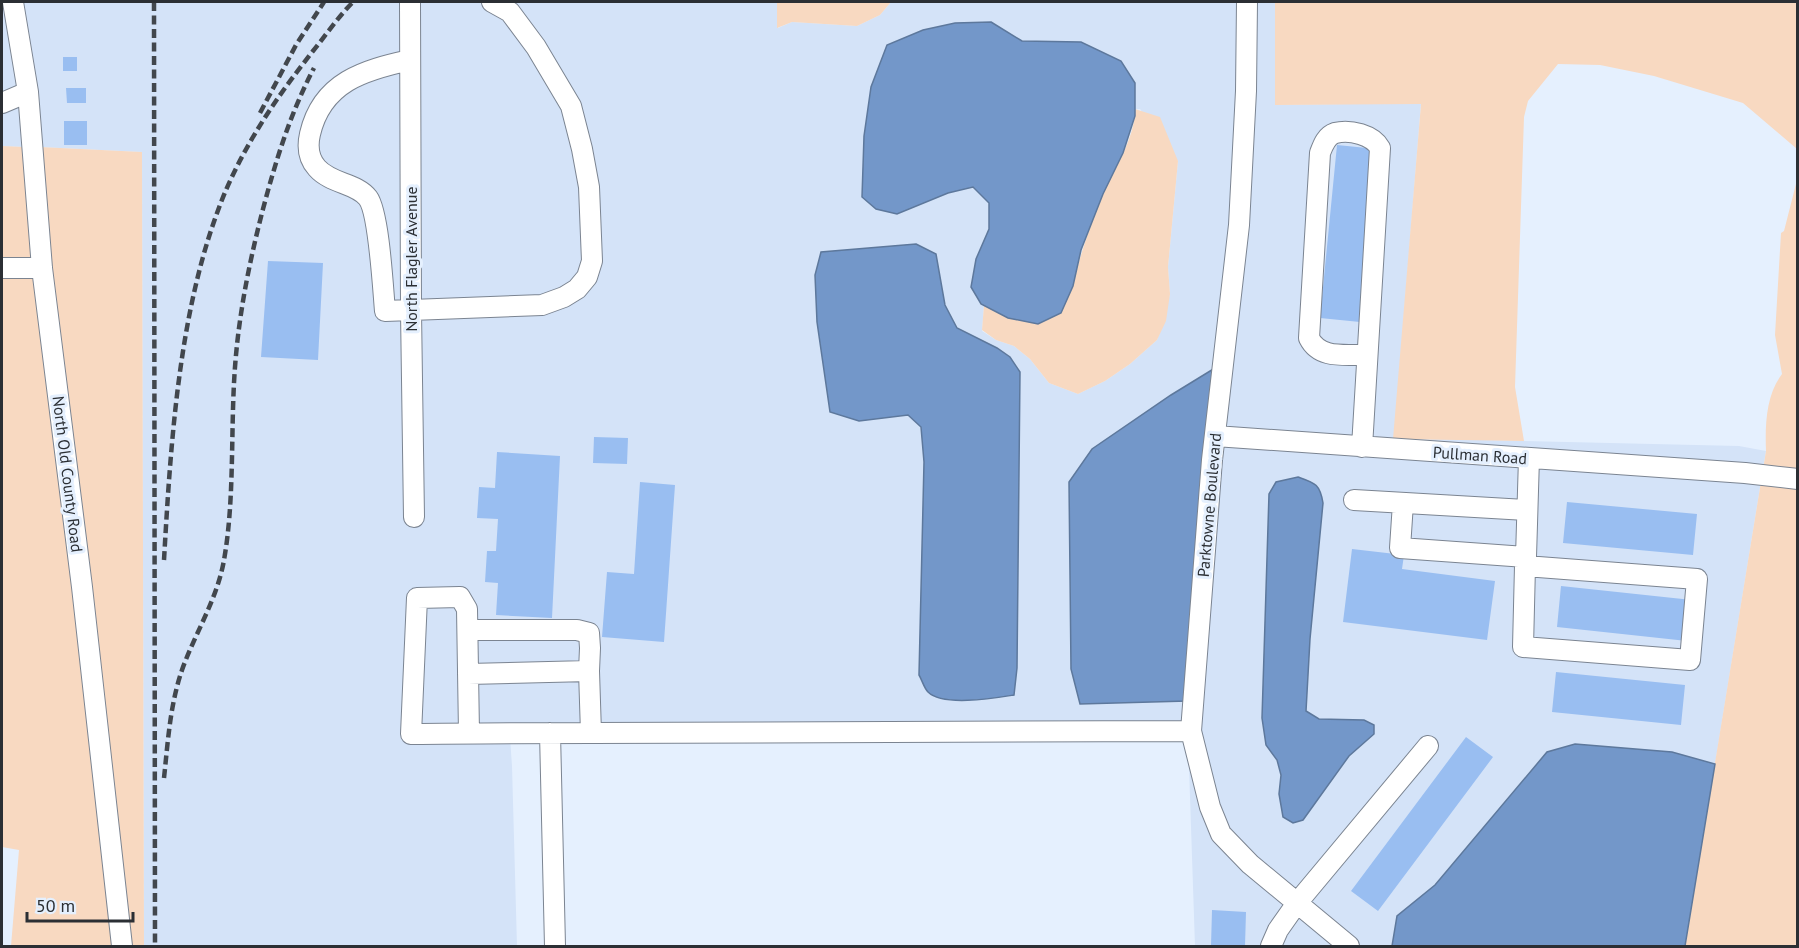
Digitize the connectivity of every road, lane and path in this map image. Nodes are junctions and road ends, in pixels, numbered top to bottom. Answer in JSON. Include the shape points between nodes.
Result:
{"nodes":[{"id":1,"x":13,"y":2,"type":"edge"},
{"id":2,"x":410,"y":2,"type":"edge"},
{"id":3,"x":492,"y":2,"type":"edge"},
{"id":4,"x":1247,"y":2,"type":"edge"},
{"id":5,"x":410,"y":60,"type":"junction"},
{"id":6,"x":28,"y":92,"type":"junction"},
{"id":7,"x":2,"y":103,"type":"edge"},
{"id":8,"x":2,"y":268,"type":"edge"},
{"id":9,"x":42,"y":268,"type":"junction"},
{"id":10,"x":411,"y":311,"type":"junction"},
{"id":11,"x":1367,"y":355,"type":"junction"},
{"id":12,"x":1215,"y":436,"type":"junction"},
{"id":13,"x":1362,"y":447,"type":"junction"},
{"id":14,"x":1529,"y":458,"type":"junction"},
{"id":15,"x":1797,"y":479,"type":"edge"},
{"id":16,"x":1354,"y":500,"type":"dead end"},
{"id":17,"x":1403,"y":503,"type":"junction"},
{"id":18,"x":1527,"y":510,"type":"junction"},
{"id":19,"x":414,"y":517,"type":"dead end"},
{"id":20,"x":1526,"y":562,"type":"junction"},
{"id":21,"x":468,"y":630,"type":"junction"},
{"id":22,"x":589,"y":671,"type":"junction"},
{"id":23,"x":468,"y":674,"type":"junction"},
{"id":24,"x":1191,"y":731,"type":"junction"},
{"id":25,"x":550,"y":733,"type":"junction"},
{"id":26,"x":591,"y":733,"type":"junction"},
{"id":27,"x":469,"y":734,"type":"junction"},
{"id":28,"x":1428,"y":746,"type":"dead end"},
{"id":29,"x":1297,"y":903,"type":"junction"},
{"id":30,"x":122,"y":946,"type":"edge"},
{"id":31,"x":555,"y":946,"type":"edge"},
{"id":32,"x":1271,"y":946,"type":"edge"},
{"id":33,"x":1349,"y":946,"type":"edge"}],
"edges":[{"from":1,"to":6,"type":"street","name":"North Old County Road"},
{"from":2,"to":5,"type":"street","name":"North Flagler Avenue"},
{"from":3,"to":10,"type":"street","via":[[510,12],[571,106],[589,186],[592,261],[587,277],[577,289],[543,304]]},
{"from":4,"to":12,"type":"street","name":"Parktowne Boulevard","via":[[1239,225]]},
{"from":5,"to":10,"type":"street","name":"North Flagler Avenue"},
{"from":5,"to":10,"type":"street","via":[[358,75],[340,85],[323,102],[308,146],[311,159],[325,175],[368,198],[385,311]]},
{"from":6,"to":7,"type":"street"},
{"from":6,"to":9,"type":"street","name":"North Old County Road"},
{"from":8,"to":9,"type":"street"},
{"from":9,"to":30,"type":"street","name":"North Old County Road"},
{"from":10,"to":19,"type":"street","name":"North Flagler Avenue"},
{"from":11,"to":11,"type":"street","via":[[1380,148],[1364,134],[1335,134],[1324,141],[1320,153],[1308,338],[1319,352]]},
{"from":11,"to":13,"type":"street"},
{"from":12,"to":13,"type":"street","name":"Pullman Road"},
{"from":12,"to":24,"type":"street","name":"Parktowne Boulevard"},
{"from":13,"to":14,"type":"street","name":"Pullman Road"},
{"from":14,"to":15,"type":"street","name":"Pullman Road"},
{"from":14,"to":18,"type":"street"},
{"from":16,"to":17,"type":"street"},
{"from":17,"to":18,"type":"street"},
{"from":17,"to":20,"type":"street","via":[[1400,548]]},
{"from":18,"to":20,"type":"street"},
{"from":20,"to":20,"type":"street","via":[[1523,647],[1690,660],[1697,579]]},
{"from":21,"to":22,"type":"street","via":[[589,633]]},
{"from":21,"to":23,"type":"street"},
{"from":21,"to":27,"type":"street","via":[[467,609],[460,597],[417,598],[411,734]]},
{"from":22,"to":23,"type":"street"},
{"from":22,"to":26,"type":"street"},
{"from":23,"to":27,"type":"street"},
{"from":24,"to":26,"type":"street"},
{"from":24,"to":29,"type":"street","name":"Parktowne Boulevard","via":[[1210,807],[1221,834]]},
{"from":25,"to":26,"type":"street"},
{"from":25,"to":27,"type":"street"},
{"from":25,"to":31,"type":"street"},
{"from":28,"to":29,"type":"street"},
{"from":29,"to":32,"type":"street"},
{"from":29,"to":33,"type":"street","name":"Parktowne Boulevard"}]}
